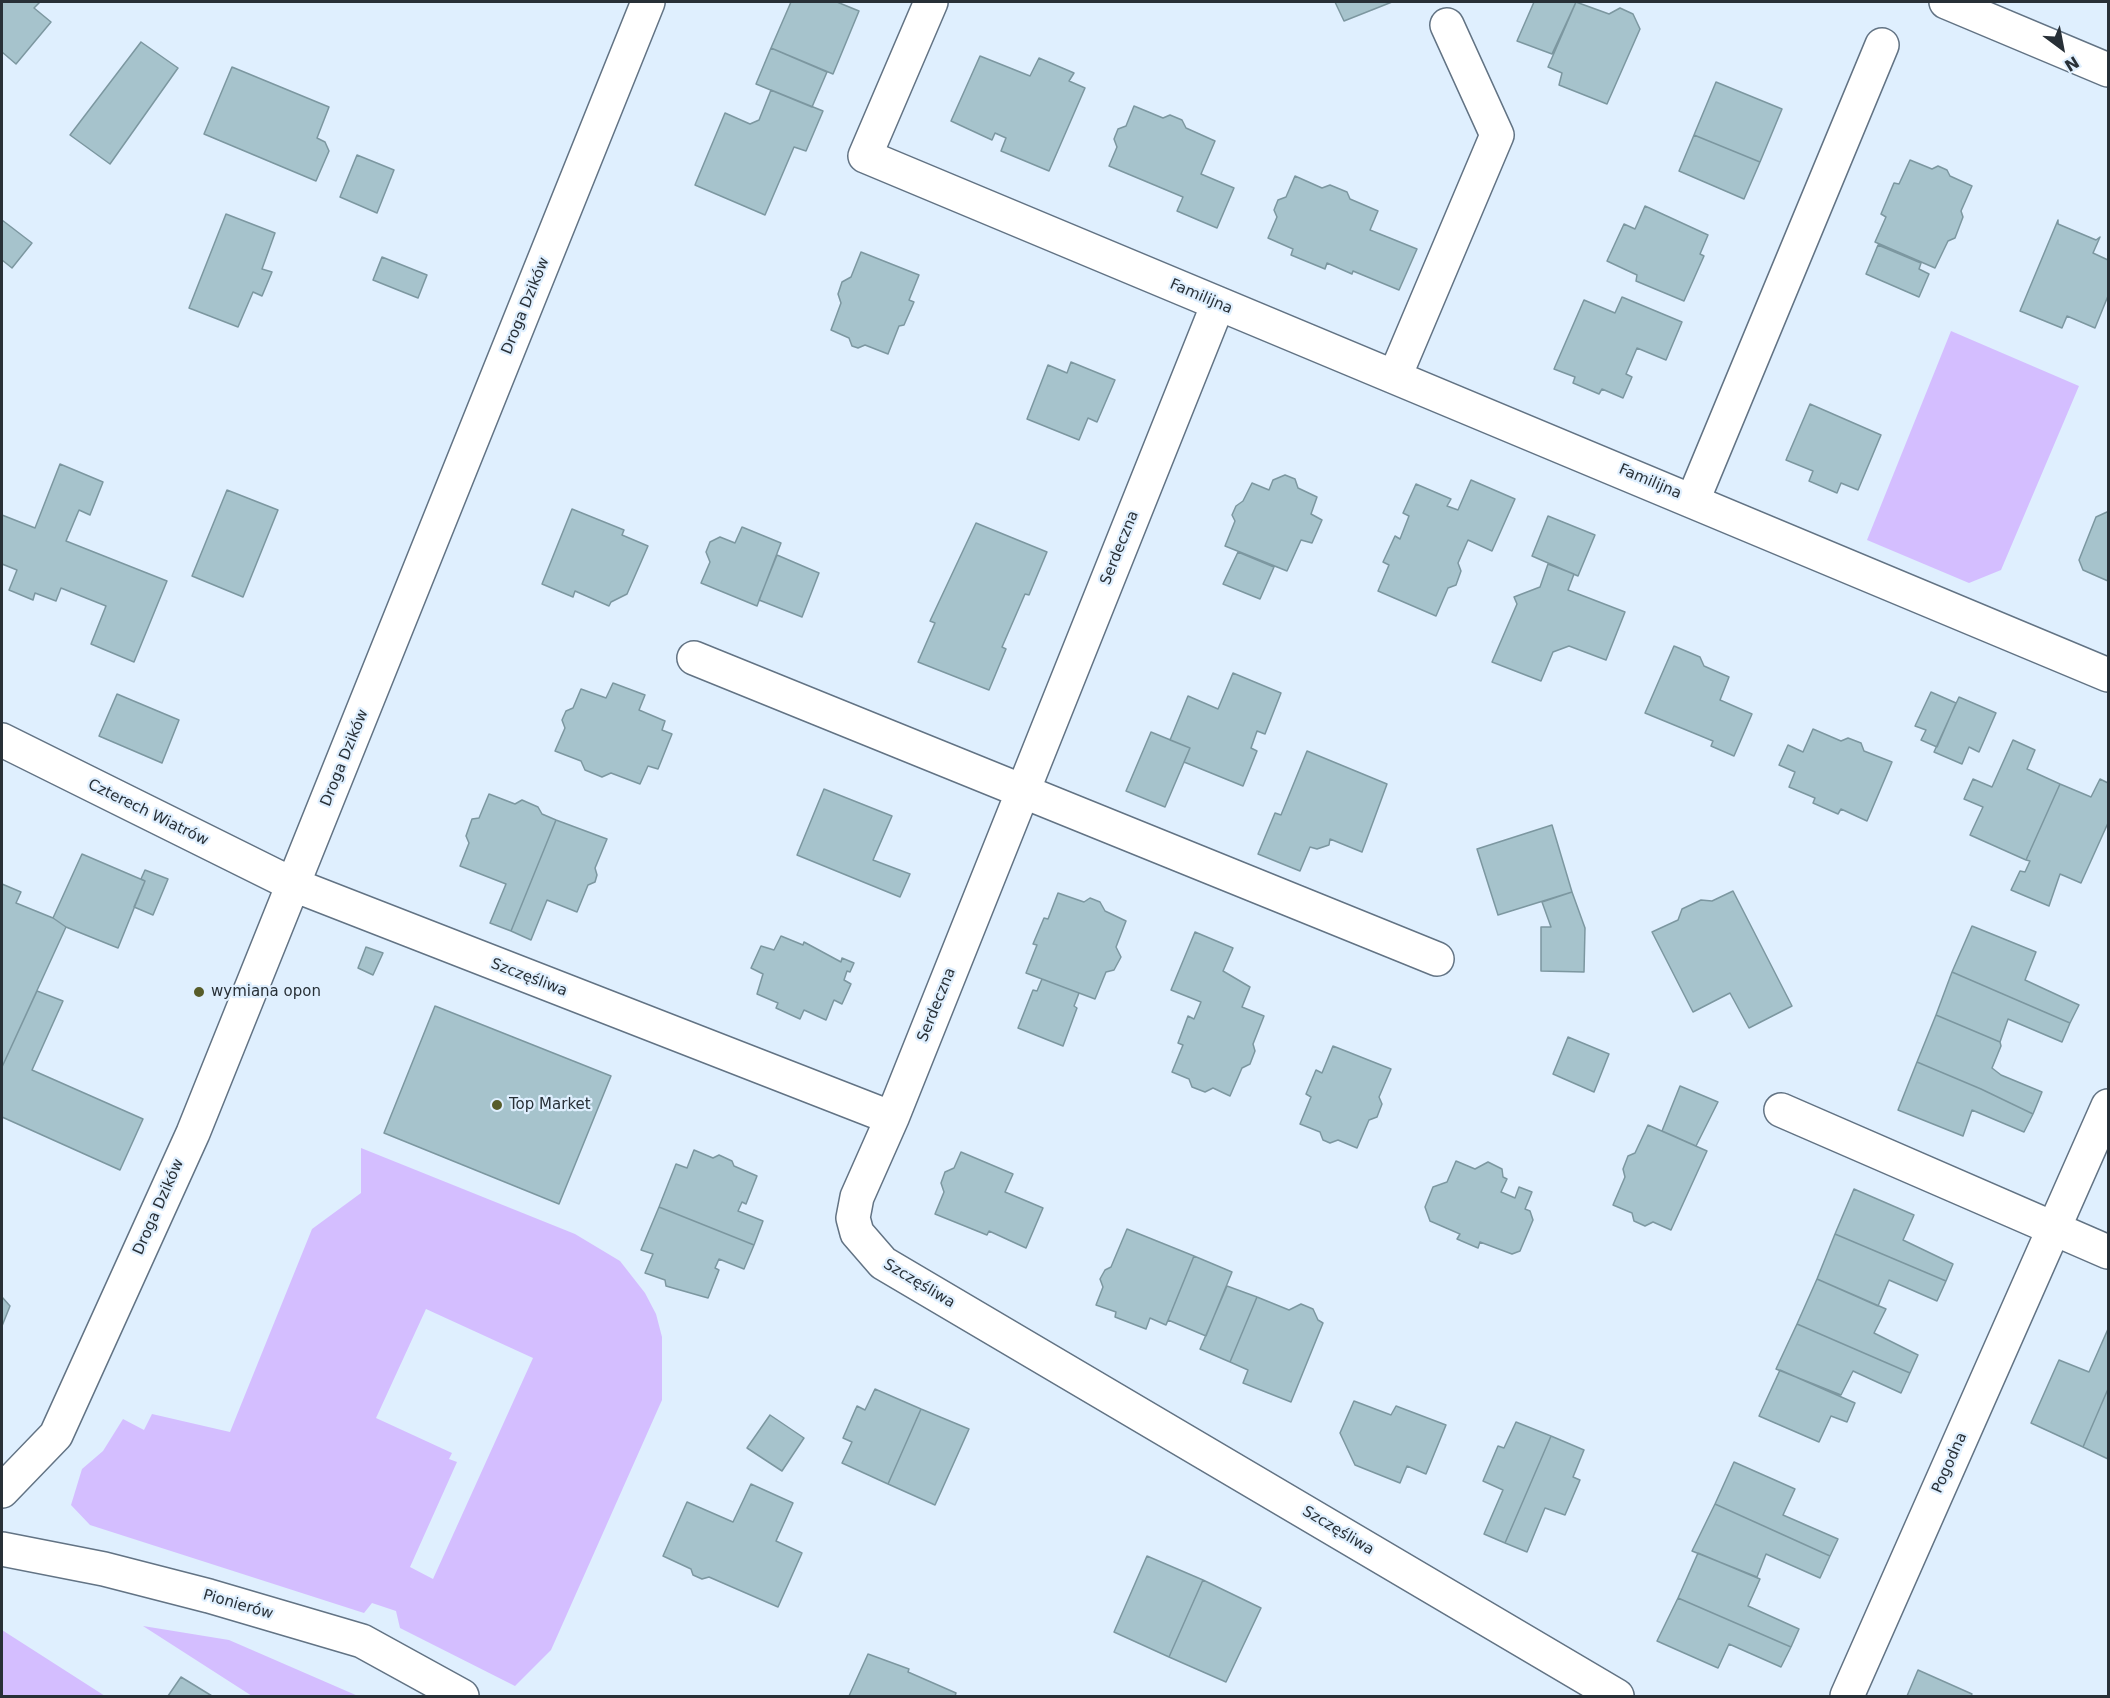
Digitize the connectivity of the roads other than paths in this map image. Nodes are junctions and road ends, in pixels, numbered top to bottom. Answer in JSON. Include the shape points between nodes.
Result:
{"nodes":[{"id":1,"x":648,"y":2,"type":"edge"},
{"id":2,"x":931,"y":2,"type":"edge"},
{"id":3,"x":1946,"y":2,"type":"edge"},
{"id":4,"x":1447,"y":25,"type":"dead end"},
{"id":5,"x":1882,"y":45,"type":"dead end"},
{"id":6,"x":2109,"y":70,"type":"edge"},
{"id":7,"x":1218,"y":304,"type":"junction"},
{"id":8,"x":1395,"y":375,"type":"junction"},
{"id":9,"x":1693,"y":500,"type":"junction"},
{"id":10,"x":694,"y":658,"type":"dead end"},
{"id":11,"x":2109,"y":675,"type":"edge"},
{"id":12,"x":2,"y":740,"type":"edge"},
{"id":13,"x":1022,"y":791,"type":"junction"},
{"id":14,"x":294,"y":885,"type":"junction"},
{"id":15,"x":1437,"y":959,"type":"dead end"},
{"id":16,"x":2109,"y":1106,"type":"edge"},
{"id":17,"x":1781,"y":1110,"type":"dead end"},
{"id":18,"x":892,"y":1118,"type":"junction"},
{"id":19,"x":2054,"y":1229,"type":"junction"},
{"id":20,"x":2109,"y":1252,"type":"edge"},
{"id":21,"x":2,"y":1491,"type":"edge"},
{"id":22,"x":2,"y":1549,"type":"edge"},
{"id":23,"x":462,"y":1696,"type":"edge"},
{"id":24,"x":1617,"y":1696,"type":"edge"},
{"id":25,"x":1847,"y":1696,"type":"edge"}],
"edges":[{"from":1,"to":14,"type":"street","name":"Droga Dzików"},
{"from":2,"to":7,"type":"street","name":"Familijna","via":[[865,156]]},
{"from":3,"to":6,"type":"street"},
{"from":4,"to":8,"type":"street","via":[[1497,135]]},
{"from":5,"to":9,"type":"street","name":"Familijna"},
{"from":7,"to":8,"type":"street","name":"Familijna"},
{"from":7,"to":13,"type":"street","name":"Serdeczna"},
{"from":8,"to":9,"type":"street","name":"Familijna"},
{"from":9,"to":11,"type":"street","name":"Familijna"},
{"from":10,"to":13,"type":"street"},
{"from":12,"to":14,"type":"street","name":"Czterech Wiatrów"},
{"from":13,"to":15,"type":"street"},
{"from":13,"to":18,"type":"street","name":"Serdeczna"},
{"from":14,"to":18,"type":"street","name":"Szczęśliwa"},
{"from":14,"to":21,"type":"street","name":"Droga Dzików","via":[[193,1133],[56,1435]]},
{"from":16,"to":19,"type":"street","name":"Pogodna"},
{"from":17,"to":19,"type":"street"},
{"from":18,"to":24,"type":"street","name":"Szczęśliwa","via":[[857,1197],[853,1218],[857,1233],[883,1263]]},
{"from":19,"to":20,"type":"street"},
{"from":19,"to":25,"type":"street","name":"Pogodna"},
{"from":22,"to":23,"type":"street","name":"Pionierów","via":[[104,1569],[362,1641]]}]}
